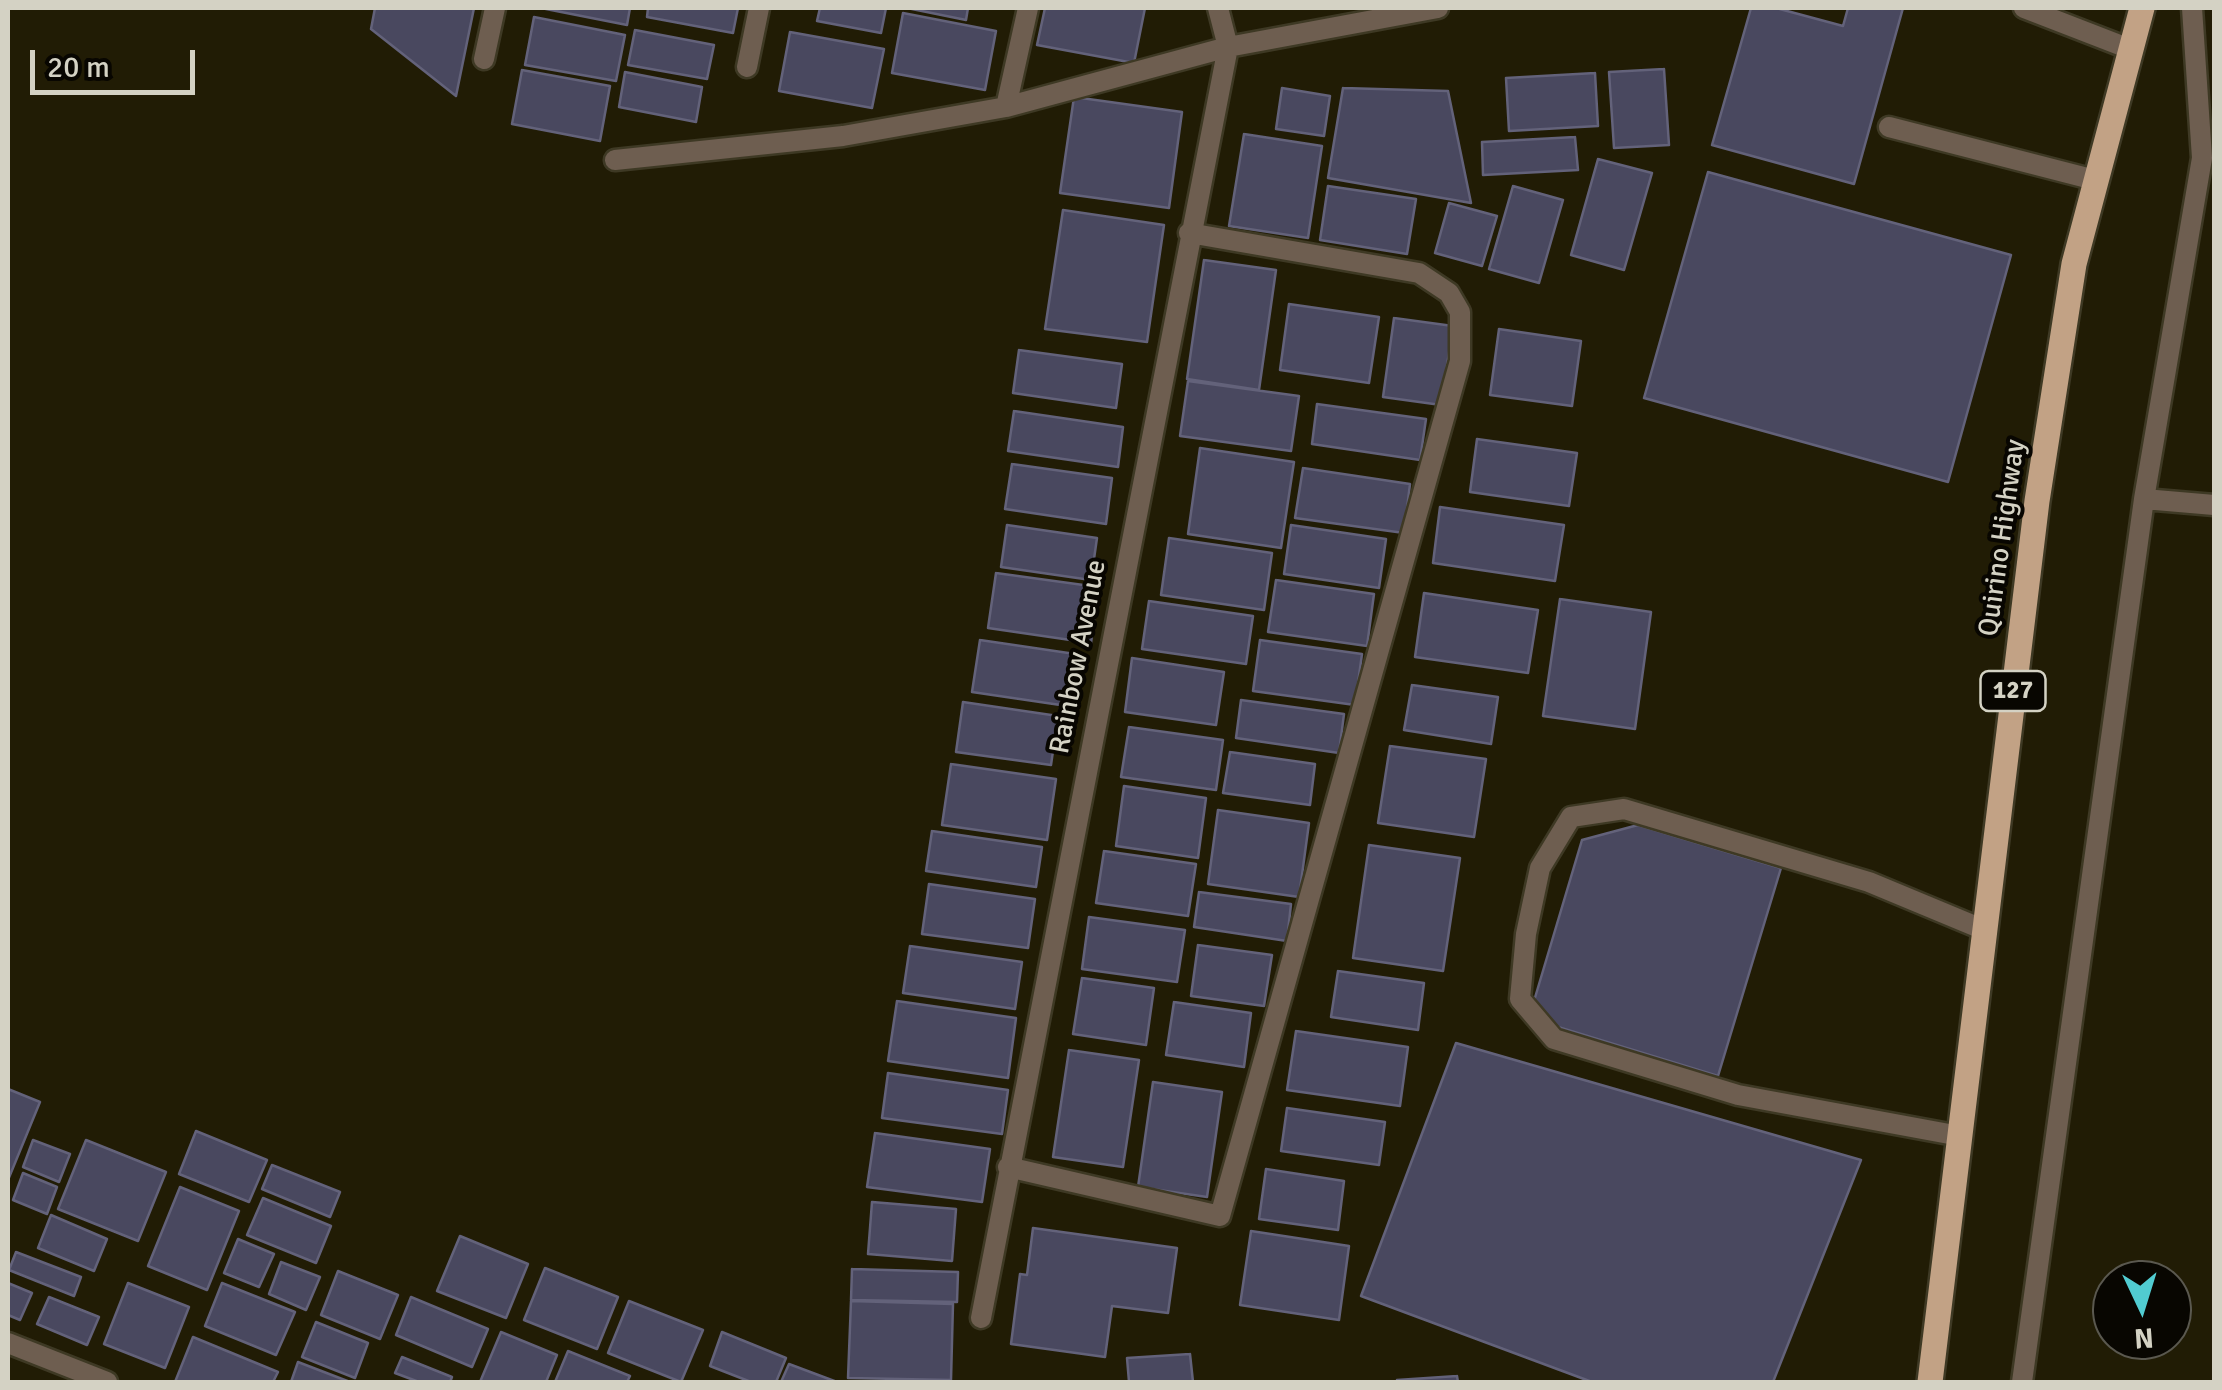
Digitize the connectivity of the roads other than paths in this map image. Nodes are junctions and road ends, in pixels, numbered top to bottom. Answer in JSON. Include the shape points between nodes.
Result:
{"nodes":[{"id":1,"x":494,"y":8,"type":"edge"},
{"id":2,"x":760,"y":8,"type":"edge"},
{"id":3,"x":1028,"y":8,"type":"edge"},
{"id":4,"x":1218,"y":8,"type":"edge"},
{"id":5,"x":1438,"y":8,"type":"edge"},
{"id":6,"x":2024,"y":8,"type":"edge"},
{"id":7,"x":2142,"y":8,"type":"edge"},
{"id":8,"x":2192,"y":8,"type":"edge"},
{"id":9,"x":1228,"y":47,"type":"junction"},
{"id":10,"x":2130,"y":49,"type":"junction"},
{"id":11,"x":484,"y":59,"type":"dead end"},
{"id":12,"x":748,"y":66,"type":"dead end"},
{"id":13,"x":1006,"y":107,"type":"junction"},
{"id":14,"x":1889,"y":127,"type":"dead end"},
{"id":15,"x":614,"y":160,"type":"dead end"},
{"id":16,"x":2095,"y":180,"type":"junction"},
{"id":17,"x":1189,"y":233,"type":"junction"},
{"id":18,"x":2144,"y":499,"type":"junction"},
{"id":19,"x":2214,"y":505,"type":"edge"},
{"id":20,"x":1982,"y":928,"type":"junction"},
{"id":21,"x":1960,"y":1136,"type":"junction"},
{"id":22,"x":1008,"y":1166,"type":"junction"},
{"id":23,"x":980,"y":1318,"type":"dead end"},
{"id":24,"x":8,"y":1343,"type":"edge"},
{"id":25,"x":107,"y":1382,"type":"edge"},
{"id":26,"x":1930,"y":1382,"type":"edge"},
{"id":27,"x":2022,"y":1382,"type":"edge"}],
"edges":[{"from":1,"to":11,"type":"street"},
{"from":2,"to":12,"type":"street"},
{"from":3,"to":13,"type":"street"},
{"from":4,"to":9,"type":"street","name":"Rainbow Avenue"},
{"from":5,"to":9,"type":"street"},
{"from":6,"to":10,"type":"street"},
{"from":7,"to":10,"type":"main road","name":"Quirino Highway","number":"127"},
{"from":8,"to":18,"type":"street","via":[[2202,158]]},
{"from":9,"to":13,"type":"street"},
{"from":9,"to":17,"type":"street","name":"Rainbow Avenue"},
{"from":10,"to":16,"type":"main road","name":"Quirino Highway","number":"127"},
{"from":13,"to":15,"type":"street","via":[[844,136]]},
{"from":14,"to":16,"type":"street"},
{"from":16,"to":20,"type":"main road","name":"Quirino Highway","number":"127","via":[[2074,264],[2037,501]]},
{"from":17,"to":22,"type":"street","name":"Rainbow Avenue"},
{"from":17,"to":22,"type":"street","via":[[1418,273],[1450,293],[1460,312],[1460,361],[1220,1216]]},
{"from":18,"to":19,"type":"street"},
{"from":18,"to":27,"type":"street"},
{"from":20,"to":21,"type":"main road","name":"Quirino Highway","number":"127"},
{"from":20,"to":21,"type":"street","via":[[1869,882],[1624,810],[1571,817],[1540,868],[1526,934],[1520,998],[1554,1039],[1738,1095]]},
{"from":21,"to":26,"type":"main road","name":"Quirino Highway","number":"127"},
{"from":22,"to":23,"type":"street","name":"Rainbow Avenue"},
{"from":24,"to":25,"type":"street"}]}
